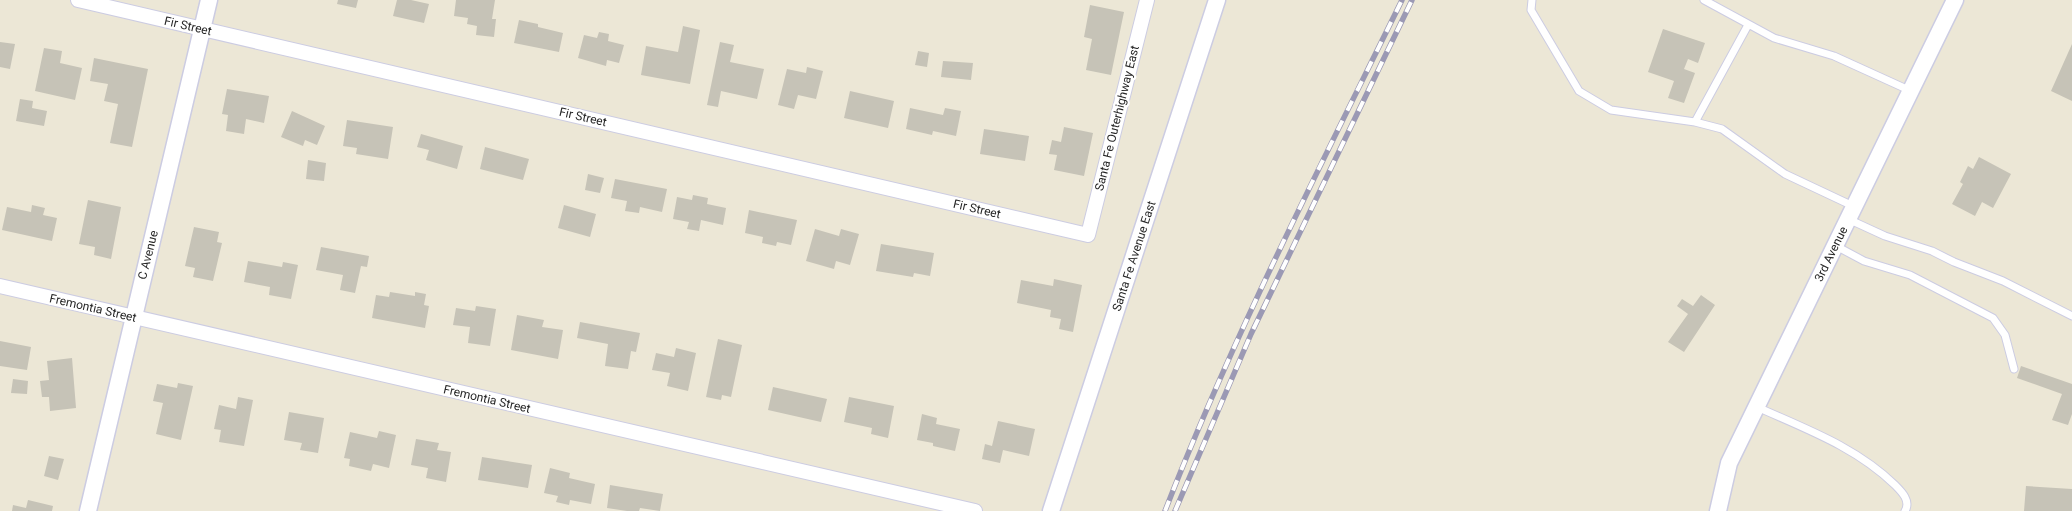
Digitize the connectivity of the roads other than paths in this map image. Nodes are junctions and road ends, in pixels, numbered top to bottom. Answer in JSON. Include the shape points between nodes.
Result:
{"nodes":[{"id":1,"x":78,"y":0,"type":"edge"},
{"id":2,"x":209,"y":0,"type":"edge"},
{"id":3,"x":1147,"y":0,"type":"edge"},
{"id":4,"x":1217,"y":0,"type":"edge"},
{"id":5,"x":1532,"y":0,"type":"edge"},
{"id":6,"x":1704,"y":0,"type":"edge"},
{"id":7,"x":1955,"y":0,"type":"edge"},
{"id":8,"x":1748,"y":25,"type":"junction"},
{"id":9,"x":203,"y":29,"type":"junction"},
{"id":10,"x":1911,"y":91,"type":"junction"},
{"id":11,"x":1695,"y":122,"type":"junction"},
{"id":12,"x":1851,"y":213,"type":"junction"},
{"id":13,"x":1088,"y":235,"type":"joint"},
{"id":14,"x":1835,"y":246,"type":"junction"},
{"id":15,"x":0,"y":286,"type":"edge"},
{"id":16,"x":2072,"y":316,"type":"edge"},
{"id":17,"x":133,"y":318,"type":"junction"},
{"id":18,"x":2014,"y":369,"type":"dead end"},
{"id":19,"x":1756,"y":407,"type":"junction"},
{"id":20,"x":88,"y":511,"type":"edge"},
{"id":21,"x":975,"y":511,"type":"edge"},
{"id":22,"x":1051,"y":511,"type":"edge"},
{"id":23,"x":1718,"y":511,"type":"edge"},
{"id":24,"x":1905,"y":511,"type":"edge"}],
"edges":[{"from":1,"to":9,"type":"street","name":"Fir Street"},
{"from":2,"to":9,"type":"street","name":"C Avenue"},
{"from":3,"to":13,"type":"street","name":"Santa Fe Outerhighway East"},
{"from":4,"to":22,"type":"street","name":"Santa Fe Avenue East"},
{"from":5,"to":11,"type":"lane","via":[[1531,10],[1579,91],[1611,110]]},
{"from":6,"to":8,"type":"lane"},
{"from":7,"to":10,"type":"street","name":"3rd Avenue"},
{"from":8,"to":10,"type":"lane","via":[[1774,38],[1834,56]]},
{"from":8,"to":11,"type":"lane"},
{"from":9,"to":13,"type":"street","name":"Fir Street"},
{"from":9,"to":17,"type":"street","name":"C Avenue"},
{"from":10,"to":12,"type":"street","name":"3rd Avenue"},
{"from":11,"to":12,"type":"lane","via":[[1722,129],[1785,174]]},
{"from":12,"to":14,"type":"street","name":"3rd Avenue"},
{"from":12,"to":16,"type":"lane","via":[[1885,236],[1932,251],[2003,281]]},
{"from":14,"to":18,"type":"lane","via":[[1864,261],[1910,276],[1993,318],[2005,335]]},
{"from":14,"to":19,"type":"street","name":"3rd Avenue"},
{"from":15,"to":17,"type":"street","name":"Fremontia Street"},
{"from":17,"to":20,"type":"street","name":"C Avenue"},
{"from":17,"to":21,"type":"street","name":"Fremontia Street"},
{"from":19,"to":23,"type":"street","name":"3rd Avenue","via":[[1729,463]]},
{"from":19,"to":24,"type":"lane","via":[[1839,443],[1878,469],[1905,495]]}]}
